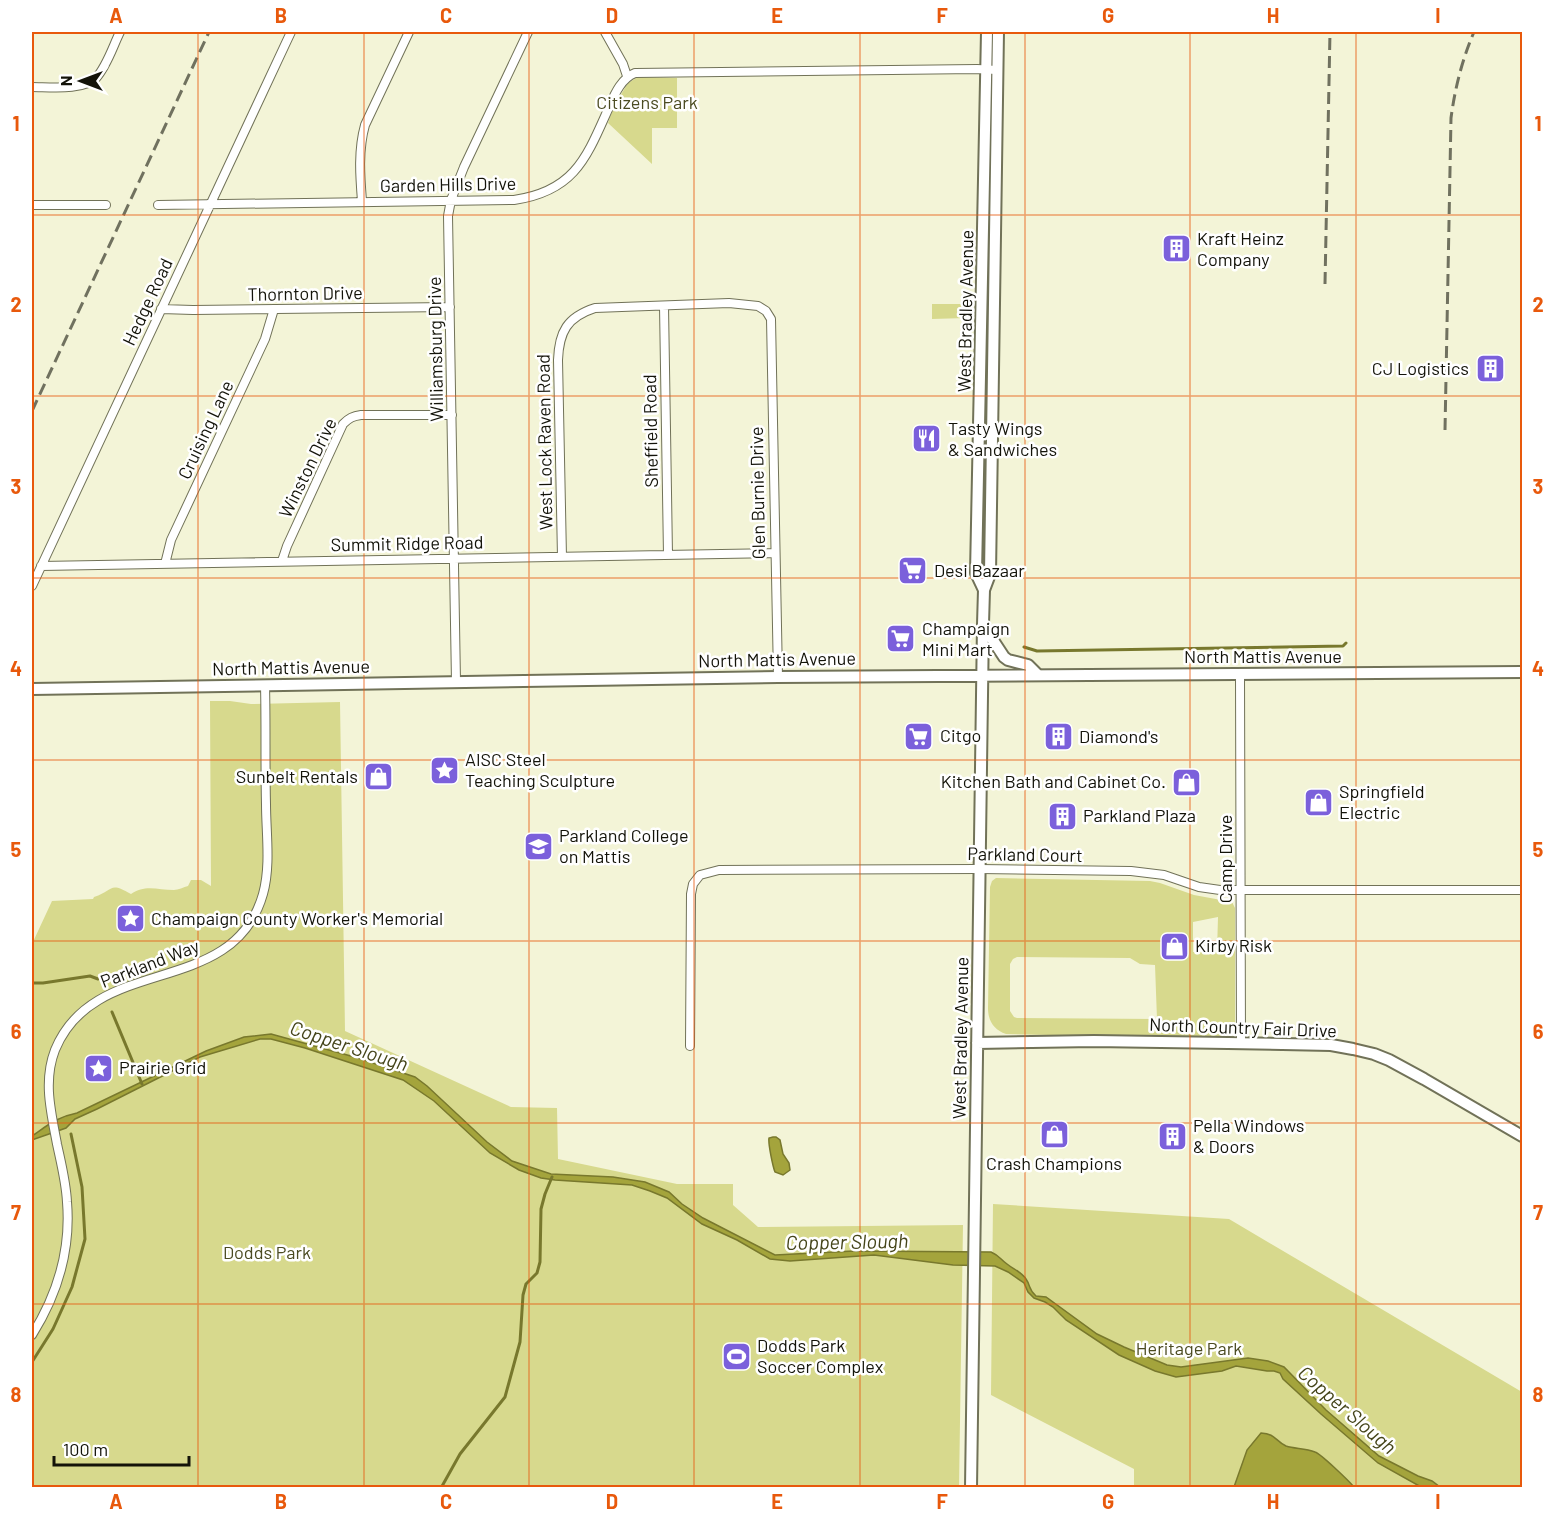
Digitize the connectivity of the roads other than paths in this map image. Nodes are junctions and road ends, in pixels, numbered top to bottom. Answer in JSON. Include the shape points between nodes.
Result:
{"nodes":[{"id":1,"x":120,"y":32,"type":"edge"},
{"id":2,"x":291,"y":32,"type":"edge"},
{"id":3,"x":409,"y":32,"type":"edge"},
{"id":4,"x":528,"y":32,"type":"edge"},
{"id":5,"x":605,"y":32,"type":"edge"},
{"id":6,"x":987,"y":32,"type":"edge"},
{"id":7,"x":998,"y":32,"type":"edge"},
{"id":8,"x":992,"y":70,"type":"junction"},
{"id":9,"x":627,"y":76,"type":"junction"},
{"id":10,"x":32,"y":87,"type":"edge"},
{"id":11,"x":451,"y":200,"type":"junction"},
{"id":12,"x":362,"y":201,"type":"junction"},
{"id":13,"x":32,"y":205,"type":"edge"},
{"id":14,"x":106,"y":205,"type":"dead end"},
{"id":15,"x":158,"y":205,"type":"dead end"},
{"id":16,"x":210,"y":205,"type":"junction"},
{"id":17,"x":664,"y":306,"type":"junction"},
{"id":18,"x":450,"y":307,"type":"junction"},
{"id":19,"x":161,"y":309,"type":"junction"},
{"id":20,"x":274,"y":309,"type":"junction"},
{"id":21,"x":452,"y":415,"type":"junction"},
{"id":22,"x":774,"y":553,"type":"junction"},
{"id":23,"x":668,"y":555,"type":"junction"},
{"id":24,"x":562,"y":557,"type":"junction"},
{"id":25,"x":454,"y":559,"type":"junction"},
{"id":26,"x":282,"y":561,"type":"junction"},
{"id":27,"x":165,"y":564,"type":"junction"},
{"id":28,"x":41,"y":566,"type":"junction"},
{"id":29,"x":32,"y":586,"type":"edge"},
{"id":30,"x":982,"y":624,"type":"junction"},
{"id":31,"x":1522,"y":672,"type":"edge"},
{"id":32,"x":1240,"y":674,"type":"junction"},
{"id":33,"x":982,"y":675,"type":"junction"},
{"id":34,"x":1038,"y":675,"type":"junction"},
{"id":35,"x":778,"y":677,"type":"junction"},
{"id":36,"x":456,"y":682,"type":"junction"},
{"id":37,"x":265,"y":686,"type":"junction"},
{"id":38,"x":32,"y":689,"type":"edge"},
{"id":39,"x":979,"y":869,"type":"junction"},
{"id":40,"x":1241,"y":890,"type":"junction"},
{"id":41,"x":1522,"y":890,"type":"edge"},
{"id":42,"x":977,"y":1043,"type":"junction"},
{"id":43,"x":1241,"y":1043,"type":"junction"},
{"id":44,"x":690,"y":1046,"type":"dead end"},
{"id":45,"x":1522,"y":1136,"type":"edge"},
{"id":46,"x":32,"y":1335,"type":"edge"},
{"id":47,"x":971,"y":1488,"type":"edge"}],
"edges":[{"from":1,"to":10,"type":"street","via":[[103,68],[90,83]]},
{"from":2,"to":16,"type":"street","name":"Hedge Road"},
{"from":3,"to":12,"type":"street","via":[[365,125]]},
{"from":4,"to":11,"type":"street","name":"Williamsburg Drive"},
{"from":5,"to":9,"type":"street"},
{"from":6,"to":8,"type":"main road","name":"West Bradley Avenue"},
{"from":7,"to":8,"type":"main road","name":"West Bradley Avenue"},
{"from":8,"to":9,"type":"street"},
{"from":8,"to":30,"type":"main road","name":"West Bradley Avenue","via":[[990,574],[984,590]]},
{"from":9,"to":11,"type":"street","name":"Garden Hills Drive","via":[[581,163],[564,181],[543,193],[514,200]]},
{"from":11,"to":12,"type":"street","name":"Garden Hills Drive"},
{"from":11,"to":18,"type":"street","name":"Williamsburg Drive"},
{"from":12,"to":16,"type":"street","name":"Garden Hills Drive"},
{"from":13,"to":14,"type":"street"},
{"from":15,"to":16,"type":"street","name":"Garden Hills Drive"},
{"from":16,"to":19,"type":"street","name":"Hedge Road"},
{"from":17,"to":22,"type":"street","name":"Glen Burnie Drive","via":[[758,306],[771,319]]},
{"from":17,"to":23,"type":"street","name":"Sheffield Road"},
{"from":17,"to":24,"type":"street","name":"West Lock Raven Road","via":[[595,308],[577,316],[560,337]]},
{"from":18,"to":20,"type":"street","name":"Thornton Drive"},
{"from":18,"to":21,"type":"street","name":"Williamsburg Drive"},
{"from":19,"to":20,"type":"street","name":"Thornton Drive"},
{"from":19,"to":28,"type":"street","name":"Hedge Road"},
{"from":20,"to":27,"type":"street","name":"Cruising Lane","via":[[264,339],[171,540]]},
{"from":21,"to":25,"type":"street","name":"Williamsburg Drive"},
{"from":21,"to":26,"type":"street","name":"Winston Drive","via":[[361,415],[348,419]]},
{"from":22,"to":23,"type":"street","name":"Summit Ridge Road"},
{"from":22,"to":35,"type":"street","name":"Glen Burnie Drive"},
{"from":23,"to":24,"type":"street","name":"Summit Ridge Road"},
{"from":24,"to":25,"type":"street","name":"Summit Ridge Road"},
{"from":25,"to":26,"type":"street","name":"Summit Ridge Road"},
{"from":25,"to":36,"type":"street","name":"Williamsburg Drive"},
{"from":26,"to":27,"type":"street","name":"Summit Ridge Road"},
{"from":27,"to":28,"type":"street","name":"Summit Ridge Road"},
{"from":28,"to":29,"type":"street","name":"Hedge Road"},
{"from":30,"to":33,"type":"main road","name":"West Bradley Avenue"},
{"from":30,"to":34,"type":"main road","via":[[1004,657],[1028,665]]},
{"from":31,"to":32,"type":"main road","name":"North Mattis Avenue"},
{"from":32,"to":34,"type":"main road","name":"North Mattis Avenue"},
{"from":32,"to":40,"type":"street","name":"Camp Drive"},
{"from":33,"to":34,"type":"main road","name":"North Mattis Avenue"},
{"from":33,"to":35,"type":"main road","name":"North Mattis Avenue"},
{"from":33,"to":39,"type":"main road","name":"West Bradley Avenue"},
{"from":35,"to":36,"type":"main road","name":"North Mattis Avenue"},
{"from":36,"to":37,"type":"main road","name":"North Mattis Avenue"},
{"from":37,"to":38,"type":"main road","name":"North Mattis Avenue"},
{"from":37,"to":46,"type":"street","name":"Parkland Way","via":[[267,864],[252,920],[234,942],[209,958],[111,993],[88,1006],[70,1023],[55,1051],[48,1090],[65,1181],[68,1223],[57,1284]]},
{"from":39,"to":40,"type":"street","name":"Parkland Court","via":[[1131,871],[1220,890]]},
{"from":39,"to":42,"type":"main road","name":"West Bradley Avenue"},
{"from":39,"to":44,"type":"street","name":"Parkland Court","via":[[719,870],[700,875],[691,894]]},
{"from":40,"to":41,"type":"street","name":"Parkland Court"},
{"from":40,"to":43,"type":"street","name":"Camp Drive"},
{"from":42,"to":43,"type":"main road","name":"North Country Fair Drive"},
{"from":42,"to":47,"type":"main road","name":"West Bradley Avenue"},
{"from":43,"to":45,"type":"main road","name":"North Country Fair Drive","via":[[1330,1045],[1374,1054]]}]}
